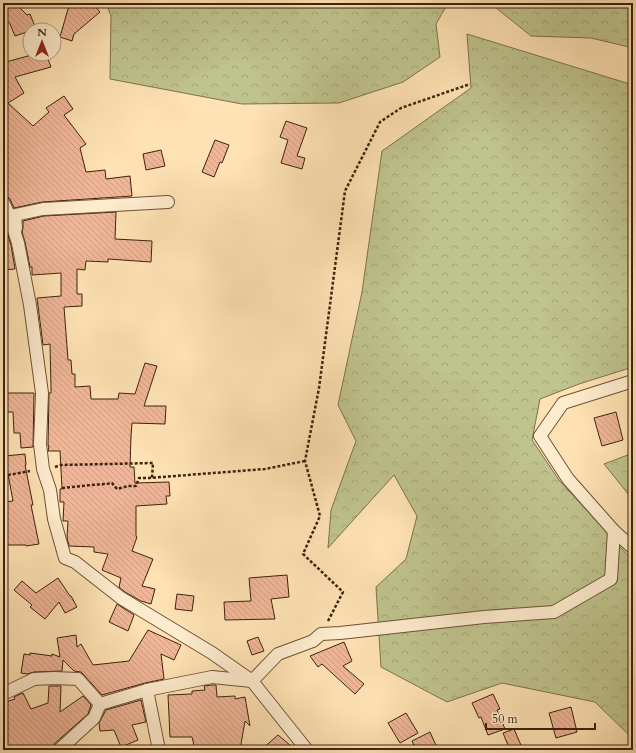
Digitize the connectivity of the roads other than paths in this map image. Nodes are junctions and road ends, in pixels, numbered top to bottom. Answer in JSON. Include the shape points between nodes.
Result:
{"nodes":[{"id":1,"x":3,"y":202,"type":"edge"},
{"id":2,"x":168,"y":202,"type":"dead end"},
{"id":3,"x":18,"y":243,"type":"junction"},
{"id":4,"x":633,"y":381,"type":"edge"},
{"id":5,"x":614,"y":531,"type":"junction"},
{"id":6,"x":633,"y":548,"type":"edge"},
{"id":7,"x":252,"y":681,"type":"junction"},
{"id":8,"x":147,"y":690,"type":"junction"},
{"id":9,"x":3,"y":694,"type":"edge"},
{"id":10,"x":100,"y":704,"type":"junction"},
{"id":11,"x":59,"y":750,"type":"edge"},
{"id":12,"x":159,"y":750,"type":"edge"},
{"id":13,"x":307,"y":750,"type":"edge"}],
"edges":[{"from":1,"to":3,"type":"street"},
{"from":2,"to":3,"type":"street","via":[[43,209],[15,215]]},
{"from":3,"to":7,"type":"street","via":[[31,311],[42,393],[40,444],[43,469],[65,558],[75,562],[121,598],[212,653]]},
{"from":4,"to":5,"type":"street","via":[[563,403],[540,436],[568,479]]},
{"from":5,"to":6,"type":"street"},
{"from":5,"to":7,"type":"street","via":[[611,579],[554,612],[321,634],[312,641],[278,654]]},
{"from":7,"to":8,"type":"street","via":[[212,677]]},
{"from":7,"to":13,"type":"street"},
{"from":8,"to":10,"type":"street"},
{"from":8,"to":12,"type":"street"},
{"from":9,"to":10,"type":"street","via":[[34,680],[78,679]]},
{"from":10,"to":11,"type":"street","via":[[94,718]]}]}
